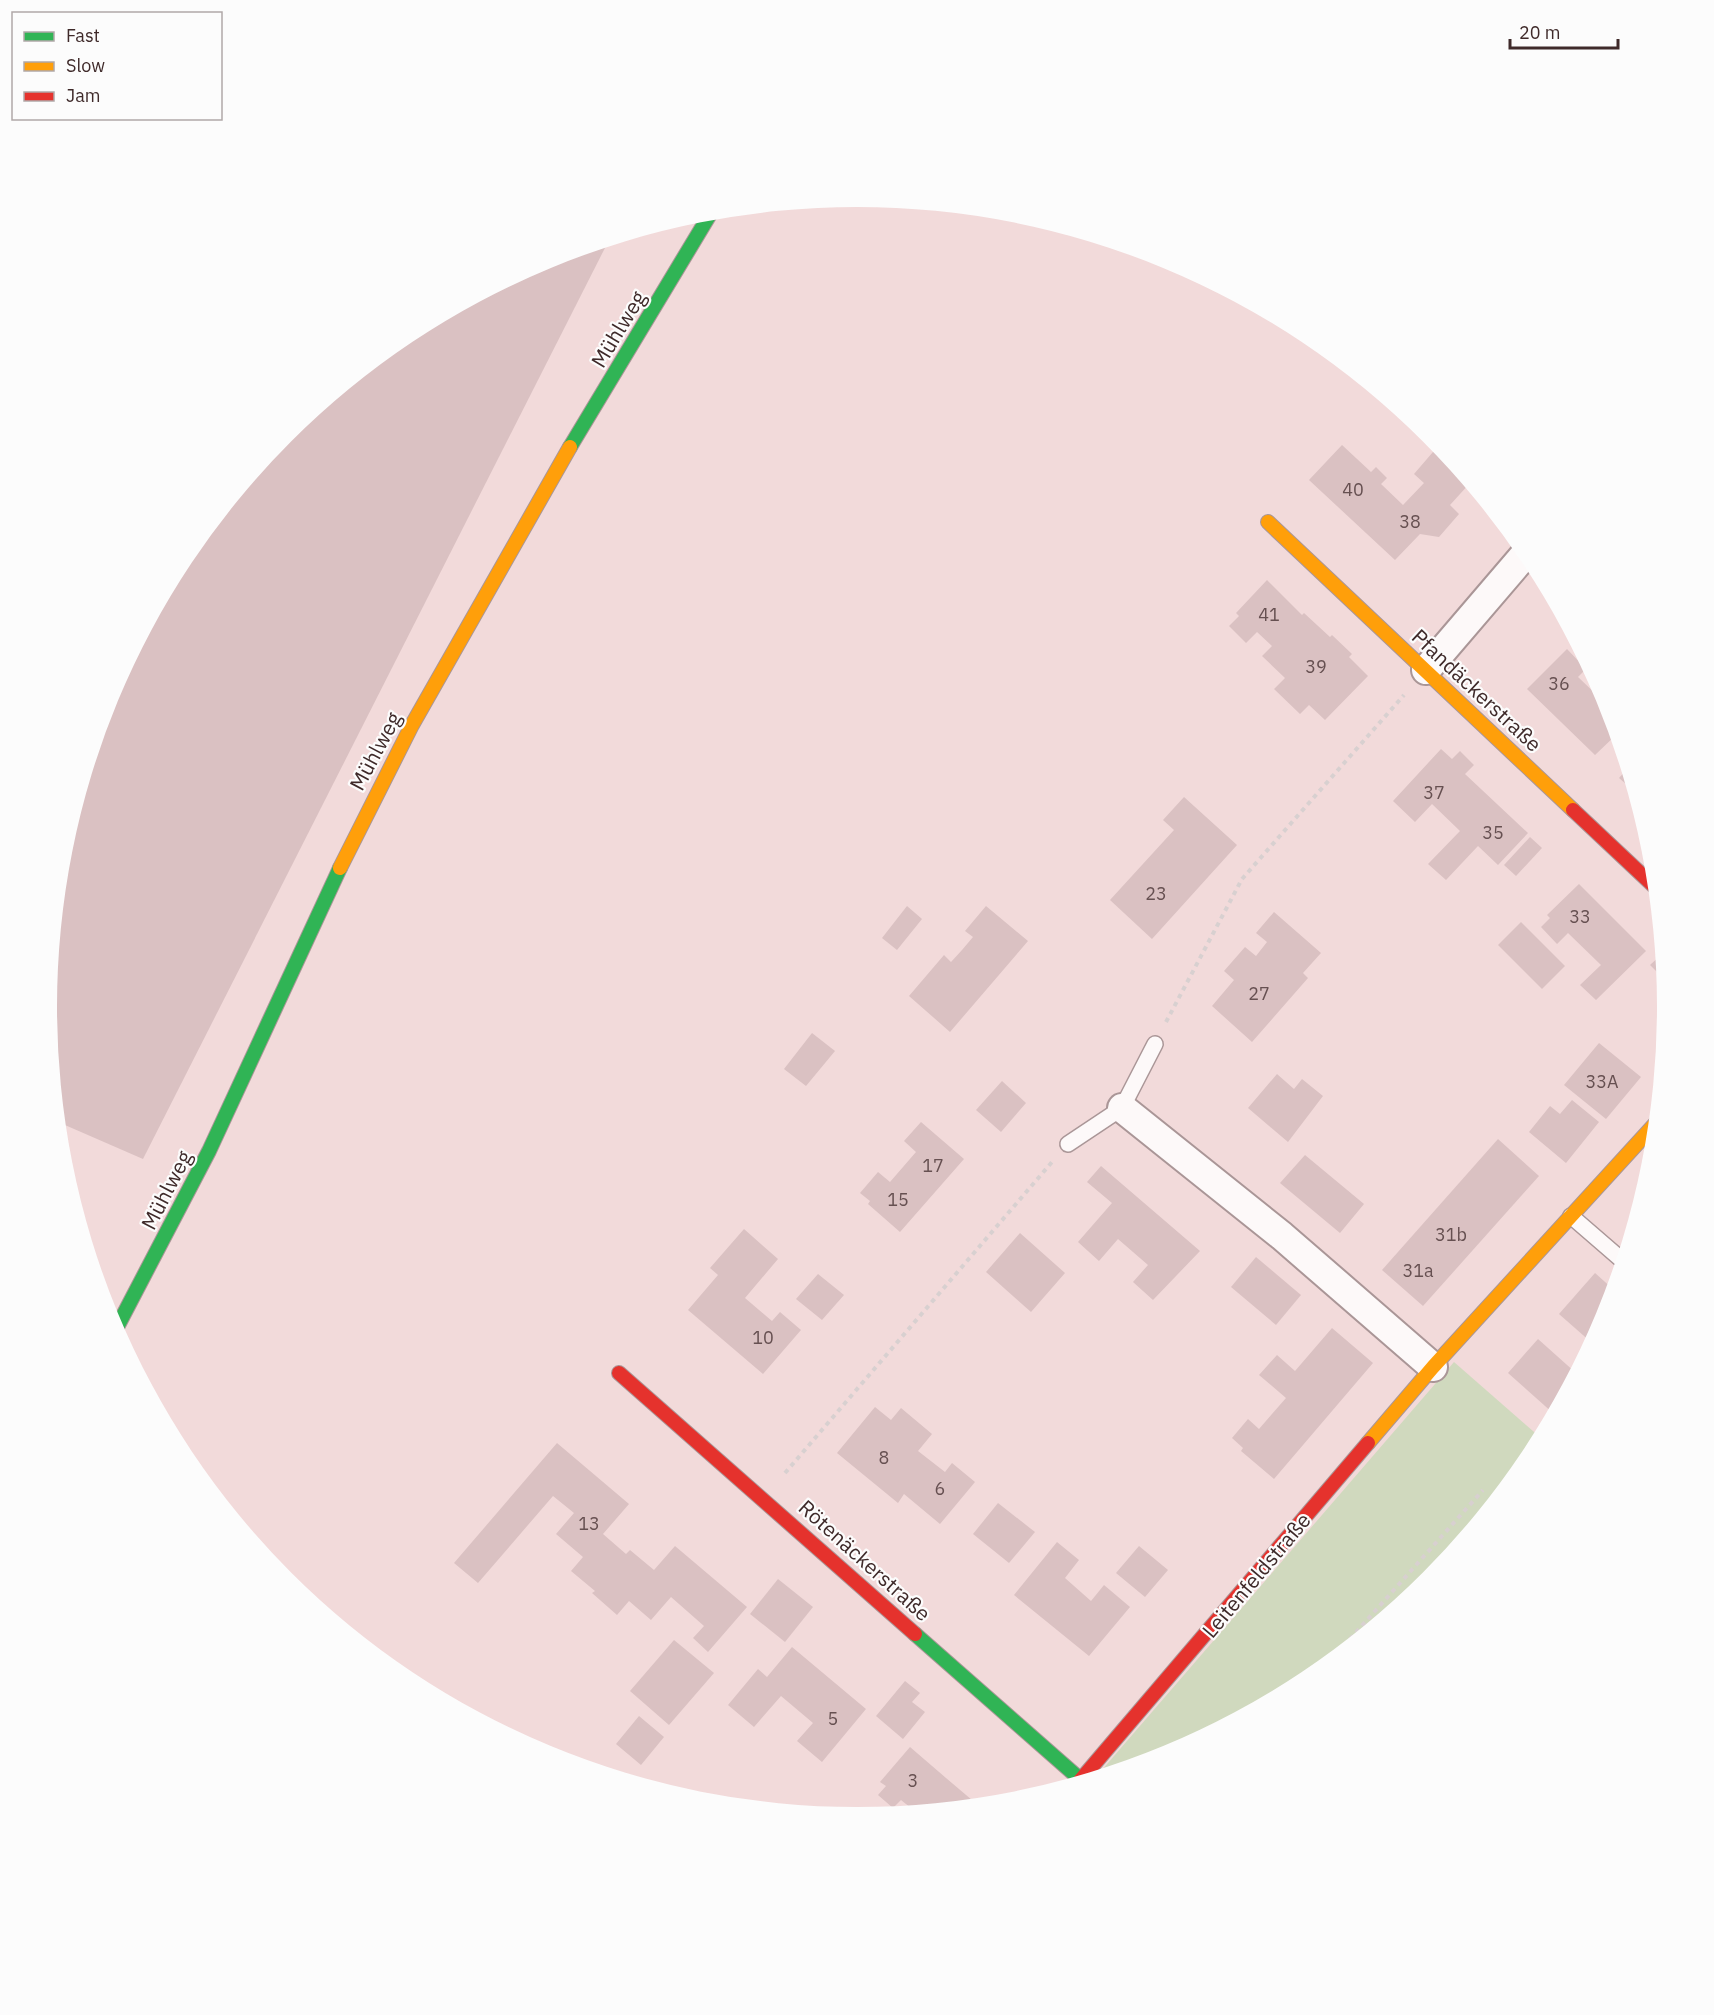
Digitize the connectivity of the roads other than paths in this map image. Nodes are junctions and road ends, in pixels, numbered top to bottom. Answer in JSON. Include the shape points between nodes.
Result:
{"nodes":[{"id":1,"x":705,"y":222,"type":"edge"},
{"id":2,"x":1268,"y":522,"type":"dead end"},
{"id":3,"x":1520,"y":560,"type":"edge"},
{"id":4,"x":1426,"y":670,"type":"junction"},
{"id":5,"x":1646,"y":879,"type":"edge"},
{"id":6,"x":1155,"y":1044,"type":"road end"},
{"id":7,"x":1122,"y":1108,"type":"junction"},
{"id":8,"x":1647,"y":1133,"type":"edge"},
{"id":9,"x":1068,"y":1144,"type":"road end"},
{"id":10,"x":1571,"y":1216,"type":"junction"},
{"id":11,"x":1618,"y":1256,"type":"edge"},
{"id":12,"x":121,"y":1320,"type":"edge"},
{"id":13,"x":1433,"y":1367,"type":"junction"},
{"id":14,"x":619,"y":1373,"type":"dead end"},
{"id":15,"x":1086,"y":1773,"type":"edge"},
{"id":16,"x":1074,"y":1777,"type":"edge"}],
"edges":[{"from":1,"to":12,"type":"street","name":"Mühlweg","via":[[454,647],[401,745],[209,1152]]},
{"from":2,"to":4,"type":"street","name":"Pfandäckerstraße"},
{"from":3,"to":4,"type":"street"},
{"from":4,"to":5,"type":"street","name":"Pfandäckerstraße"},
{"from":6,"to":7,"type":"lane"},
{"from":7,"to":9,"type":"lane"},
{"from":7,"to":13,"type":"street","via":[[1282,1236]]},
{"from":8,"to":10,"type":"street","name":"Leitenfeldstraße"},
{"from":10,"to":11,"type":"lane"},
{"from":10,"to":13,"type":"street","name":"Leitenfeldstraße"},
{"from":13,"to":15,"type":"street","name":"Leitenfeldstraße"},
{"from":14,"to":16,"type":"street","name":"Rötenäckerstraße"}]}
